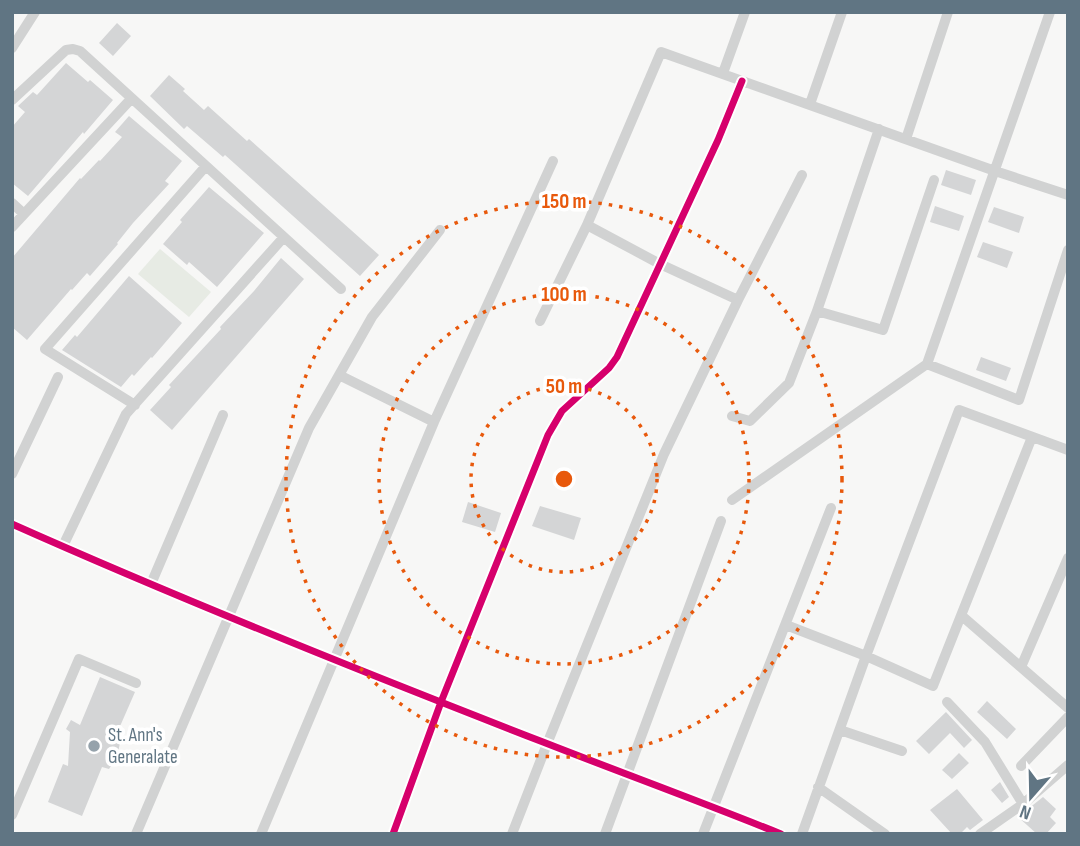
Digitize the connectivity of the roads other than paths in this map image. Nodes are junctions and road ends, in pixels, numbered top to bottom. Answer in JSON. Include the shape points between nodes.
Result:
{"nodes":[{"id":1,"x":35,"y":12,"type":"edge"},
{"id":2,"x":745,"y":12,"type":"edge"},
{"id":3,"x":842,"y":12,"type":"edge"},
{"id":4,"x":948,"y":12,"type":"edge"},
{"id":5,"x":1049,"y":12,"type":"edge"},
{"id":6,"x":12,"y":48,"type":"edge"},
{"id":7,"x":723,"y":73,"type":"junction"},
{"id":8,"x":742,"y":80,"type":"junction"},
{"id":9,"x":131,"y":99,"type":"junction"},
{"id":10,"x":12,"y":100,"type":"edge"},
{"id":11,"x":810,"y":104,"type":"junction"},
{"id":12,"x":879,"y":129,"type":"junction"},
{"id":13,"x":906,"y":139,"type":"junction"},
{"id":14,"x":553,"y":161,"type":"dead end"},
{"id":15,"x":206,"y":166,"type":"junction"},
{"id":16,"x":995,"y":171,"type":"junction"},
{"id":17,"x":802,"y":175,"type":"dead end"},
{"id":18,"x":934,"y":180,"type":"dead end"},
{"id":19,"x":1068,"y":195,"type":"edge"},
{"id":20,"x":12,"y":203,"type":"edge"},
{"id":21,"x":24,"y":214,"type":"junction"},
{"id":22,"x":587,"y":225,"type":"junction"},
{"id":23,"x":12,"y":228,"type":"edge"},
{"id":24,"x":440,"y":230,"type":"dead end"},
{"id":25,"x":284,"y":237,"type":"junction"},
{"id":26,"x":1068,"y":250,"type":"edge"},
{"id":27,"x":660,"y":264,"type":"junction"},
{"id":28,"x":341,"y":289,"type":"dead end"},
{"id":29,"x":738,"y":300,"type":"junction"},
{"id":30,"x":817,"y":311,"type":"junction"},
{"id":31,"x":540,"y":321,"type":"dead end"},
{"id":32,"x":927,"y":364,"type":"junction"},
{"id":33,"x":340,"y":375,"type":"junction"},
{"id":34,"x":58,"y":377,"type":"dead end"},
{"id":35,"x":135,"y":405,"type":"junction"},
{"id":36,"x":223,"y":415,"type":"dead end"},
{"id":37,"x":732,"y":416,"type":"dead end"},
{"id":38,"x":433,"y":422,"type":"junction"},
{"id":39,"x":1032,"y":437,"type":"junction"},
{"id":40,"x":1068,"y":450,"type":"edge"},
{"id":41,"x":12,"y":474,"type":"edge"},
{"id":42,"x":732,"y":500,"type":"dead end"},
{"id":43,"x":831,"y":508,"type":"dead end"},
{"id":44,"x":721,"y":522,"type":"dead end"},
{"id":45,"x":12,"y":524,"type":"edge"},
{"id":46,"x":63,"y":547,"type":"junction"},
{"id":47,"x":1068,"y":558,"type":"edge"},
{"id":48,"x":151,"y":584,"type":"junction"},
{"id":49,"x":229,"y":616,"type":"junction"},
{"id":50,"x":962,"y":616,"type":"junction"},
{"id":51,"x":786,"y":625,"type":"junction"},
{"id":52,"x":866,"y":656,"type":"junction"},
{"id":53,"x":335,"y":659,"type":"junction"},
{"id":54,"x":1021,"y":667,"type":"junction"},
{"id":55,"x":136,"y":683,"type":"dead end"},
{"id":56,"x":442,"y":702,"type":"junction"},
{"id":57,"x":947,"y":702,"type":"dead end"},
{"id":58,"x":1068,"y":708,"type":"edge"},
{"id":59,"x":1068,"y":717,"type":"edge"},
{"id":60,"x":840,"y":730,"type":"junction"},
{"id":61,"x":547,"y":744,"type":"junction"},
{"id":62,"x":902,"y":751,"type":"dead end"},
{"id":63,"x":1068,"y":765,"type":"edge"},
{"id":64,"x":1021,"y":766,"type":"dead end"},
{"id":65,"x":628,"y":774,"type":"junction"},
{"id":66,"x":818,"y":787,"type":"junction"},
{"id":67,"x":1023,"y":804,"type":"junction"},
{"id":68,"x":715,"y":807,"type":"junction"},
{"id":69,"x":12,"y":815,"type":"edge"},
{"id":70,"x":990,"y":826,"type":"junction"},
{"id":71,"x":136,"y":834,"type":"edge"},
{"id":72,"x":261,"y":834,"type":"edge"},
{"id":73,"x":393,"y":834,"type":"edge"},
{"id":74,"x":512,"y":834,"type":"edge"},
{"id":75,"x":605,"y":834,"type":"edge"},
{"id":76,"x":703,"y":834,"type":"edge"},
{"id":77,"x":781,"y":834,"type":"edge"},
{"id":78,"x":802,"y":834,"type":"edge"},
{"id":79,"x":885,"y":834,"type":"edge"},
{"id":80,"x":979,"y":834,"type":"edge"},
{"id":81,"x":1001,"y":834,"type":"edge"}],
"edges":[{"from":1,"to":6,"type":"street"},
{"from":2,"to":7,"type":"street"},
{"from":3,"to":11,"type":"street"},
{"from":4,"to":13,"type":"street"},
{"from":5,"to":16,"type":"street"},
{"from":7,"to":8,"type":"street"},
{"from":7,"to":22,"type":"street","via":[[661,52]]},
{"from":8,"to":11,"type":"street"},
{"from":8,"to":27,"type":"street"},
{"from":9,"to":10,"type":"street","via":[[74,49],[66,50]]},
{"from":9,"to":15,"type":"street"},
{"from":9,"to":21,"type":"street"},
{"from":11,"to":12,"type":"street"},
{"from":12,"to":13,"type":"street"},
{"from":12,"to":30,"type":"street"},
{"from":13,"to":16,"type":"street"},
{"from":14,"to":38,"type":"street"},
{"from":15,"to":25,"type":"street"},
{"from":15,"to":35,"type":"street","via":[[45,349]]},
{"from":16,"to":19,"type":"street"},
{"from":16,"to":32,"type":"street"},
{"from":17,"to":29,"type":"street"},
{"from":18,"to":30,"type":"street","via":[[883,330]]},
{"from":20,"to":21,"type":"street"},
{"from":21,"to":23,"type":"street"},
{"from":22,"to":27,"type":"street"},
{"from":22,"to":31,"type":"street"},
{"from":24,"to":33,"type":"street","via":[[372,317]]},
{"from":25,"to":28,"type":"street"},
{"from":25,"to":35,"type":"street"},
{"from":26,"to":32,"type":"street","via":[[1019,400]]},
{"from":27,"to":29,"type":"street"},
{"from":27,"to":56,"type":"street","via":[[617,357],[562,411],[548,435]]},
{"from":29,"to":61,"type":"street","via":[[664,454]]},
{"from":30,"to":37,"type":"street","via":[[789,383],[750,421]]},
{"from":32,"to":42,"type":"street"},
{"from":33,"to":38,"type":"street"},
{"from":33,"to":49,"type":"street","via":[[309,428]]},
{"from":34,"to":41,"type":"street"},
{"from":35,"to":46,"type":"street"},
{"from":36,"to":48,"type":"street"},
{"from":38,"to":53,"type":"street"},
{"from":39,"to":40,"type":"street"},
{"from":39,"to":50,"type":"street"},
{"from":39,"to":52,"type":"street","via":[[959,410]]},
{"from":43,"to":51,"type":"street"},
{"from":44,"to":65,"type":"street"},
{"from":45,"to":46,"type":"street"},
{"from":46,"to":48,"type":"street"},
{"from":47,"to":54,"type":"street"},
{"from":48,"to":49,"type":"street"},
{"from":49,"to":53,"type":"street"},
{"from":49,"to":71,"type":"street"},
{"from":50,"to":52,"type":"street","via":[[933,686]]},
{"from":50,"to":54,"type":"street"},
{"from":51,"to":52,"type":"street"},
{"from":51,"to":68,"type":"street"},
{"from":52,"to":60,"type":"street"},
{"from":53,"to":56,"type":"street"},
{"from":53,"to":72,"type":"street"},
{"from":54,"to":58,"type":"street"},
{"from":55,"to":69,"type":"street","via":[[79,659]]},
{"from":56,"to":61,"type":"street"},
{"from":56,"to":73,"type":"street"},
{"from":57,"to":67,"type":"street","via":[[985,742]]},
{"from":59,"to":64,"type":"street"},
{"from":60,"to":62,"type":"street"},
{"from":60,"to":66,"type":"street"},
{"from":61,"to":65,"type":"street"},
{"from":61,"to":74,"type":"street"},
{"from":63,"to":67,"type":"street"},
{"from":65,"to":68,"type":"street"},
{"from":65,"to":75,"type":"street"},
{"from":66,"to":78,"type":"street"},
{"from":66,"to":79,"type":"street"},
{"from":67,"to":70,"type":"street"},
{"from":68,"to":76,"type":"street"},
{"from":68,"to":77,"type":"street"},
{"from":70,"to":80,"type":"street"},
{"from":70,"to":81,"type":"street"}]}
